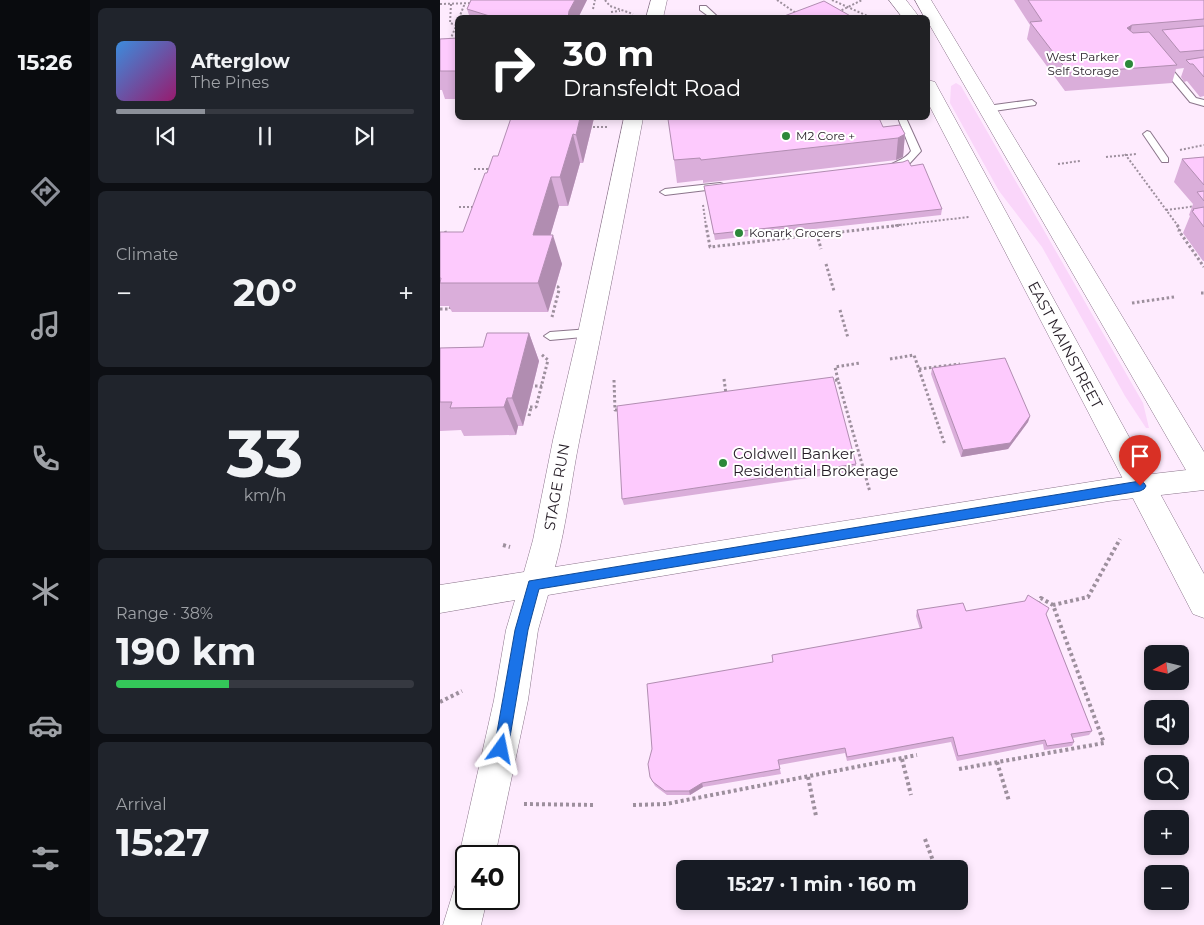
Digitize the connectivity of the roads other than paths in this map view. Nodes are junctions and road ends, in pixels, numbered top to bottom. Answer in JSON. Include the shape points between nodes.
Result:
{"nodes":[{"id":1,"x":659,"y":0,"type":"edge"},
{"id":2,"x":882,"y":0,"type":"edge"},
{"id":3,"x":897,"y":0,"type":"edge"},
{"id":4,"x":923,"y":0,"type":"edge"},
{"id":5,"x":703,"y":8,"type":"dead end"},
{"id":6,"x":655,"y":15,"type":"edge"},
{"id":7,"x":712,"y":15,"type":"edge"},
{"id":8,"x":890,"y":15,"type":"edge"},
{"id":9,"x":910,"y":15,"type":"edge"},
{"id":10,"x":928,"y":15,"type":"edge"},
{"id":11,"x":932,"y":25,"type":"edge"},
{"id":12,"x":1159,"y":59,"type":"edge"},
{"id":13,"x":930,"y":90,"type":"edge"},
{"id":14,"x":1032,"y":103,"type":"dead end"},
{"id":15,"x":1204,"y":103,"type":"edge"},
{"id":16,"x":987,"y":109,"type":"junction"},
{"id":17,"x":634,"y":120,"type":"edge"},
{"id":18,"x":903,"y":120,"type":"edge"},
{"id":19,"x":1147,"y":134,"type":"dead end"},
{"id":20,"x":1165,"y":160,"type":"dead end"},
{"id":21,"x":882,"y":168,"type":"edge"},
{"id":22,"x":729,"y":184,"type":"edge"},
{"id":23,"x":665,"y":192,"type":"dead end"},
{"id":24,"x":590,"y":333,"type":"junction"},
{"id":25,"x":550,"y":336,"type":"dead end"},
{"id":26,"x":1204,"y":478,"type":"edge"},
{"id":27,"x":1140,"y":486,"type":"junction"},
{"id":28,"x":534,"y":585,"type":"junction"},
{"id":29,"x":440,"y":598,"type":"edge"},
{"id":30,"x":1204,"y":604,"type":"edge"},
{"id":31,"x":479,"y":845,"type":"edge"},
{"id":32,"x":465,"y":910,"type":"edge"},
{"id":33,"x":462,"y":925,"type":"edge"}],
"edges":[{"from":1,"to":6,"type":"main road"},
{"from":2,"to":8,"type":"main road"},
{"from":3,"to":9,"type":"main road"},
{"from":4,"to":10,"type":"main road"},
{"from":5,"to":7,"type":"lane"},
{"from":11,"to":16,"type":"main road"},
{"from":12,"to":15,"type":"lane","via":[[1175,73],[1193,100]]},
{"from":13,"to":27,"type":"main road","name":"EAST MAINSTREET"},
{"from":14,"to":16,"type":"lane"},
{"from":16,"to":26,"type":"main road"},
{"from":17,"to":24,"type":"main road","name":"STAGE RUN"},
{"from":18,"to":21,"type":"lane","via":[[916,150],[906,162]]},
{"from":19,"to":20,"type":"lane"},
{"from":22,"to":23,"type":"lane"},
{"from":24,"to":25,"type":"lane"},
{"from":24,"to":28,"type":"main road","name":"STAGE RUN","via":[[548,540]]},
{"from":26,"to":27,"type":"main road"},
{"from":27,"to":28,"type":"main road"},
{"from":27,"to":30,"type":"main road","name":"EAST MAINSTREET"},
{"from":28,"to":29,"type":"main road"},
{"from":28,"to":31,"type":"main road","name":"STAGE RUN"},
{"from":32,"to":33,"type":"main road"}]}
